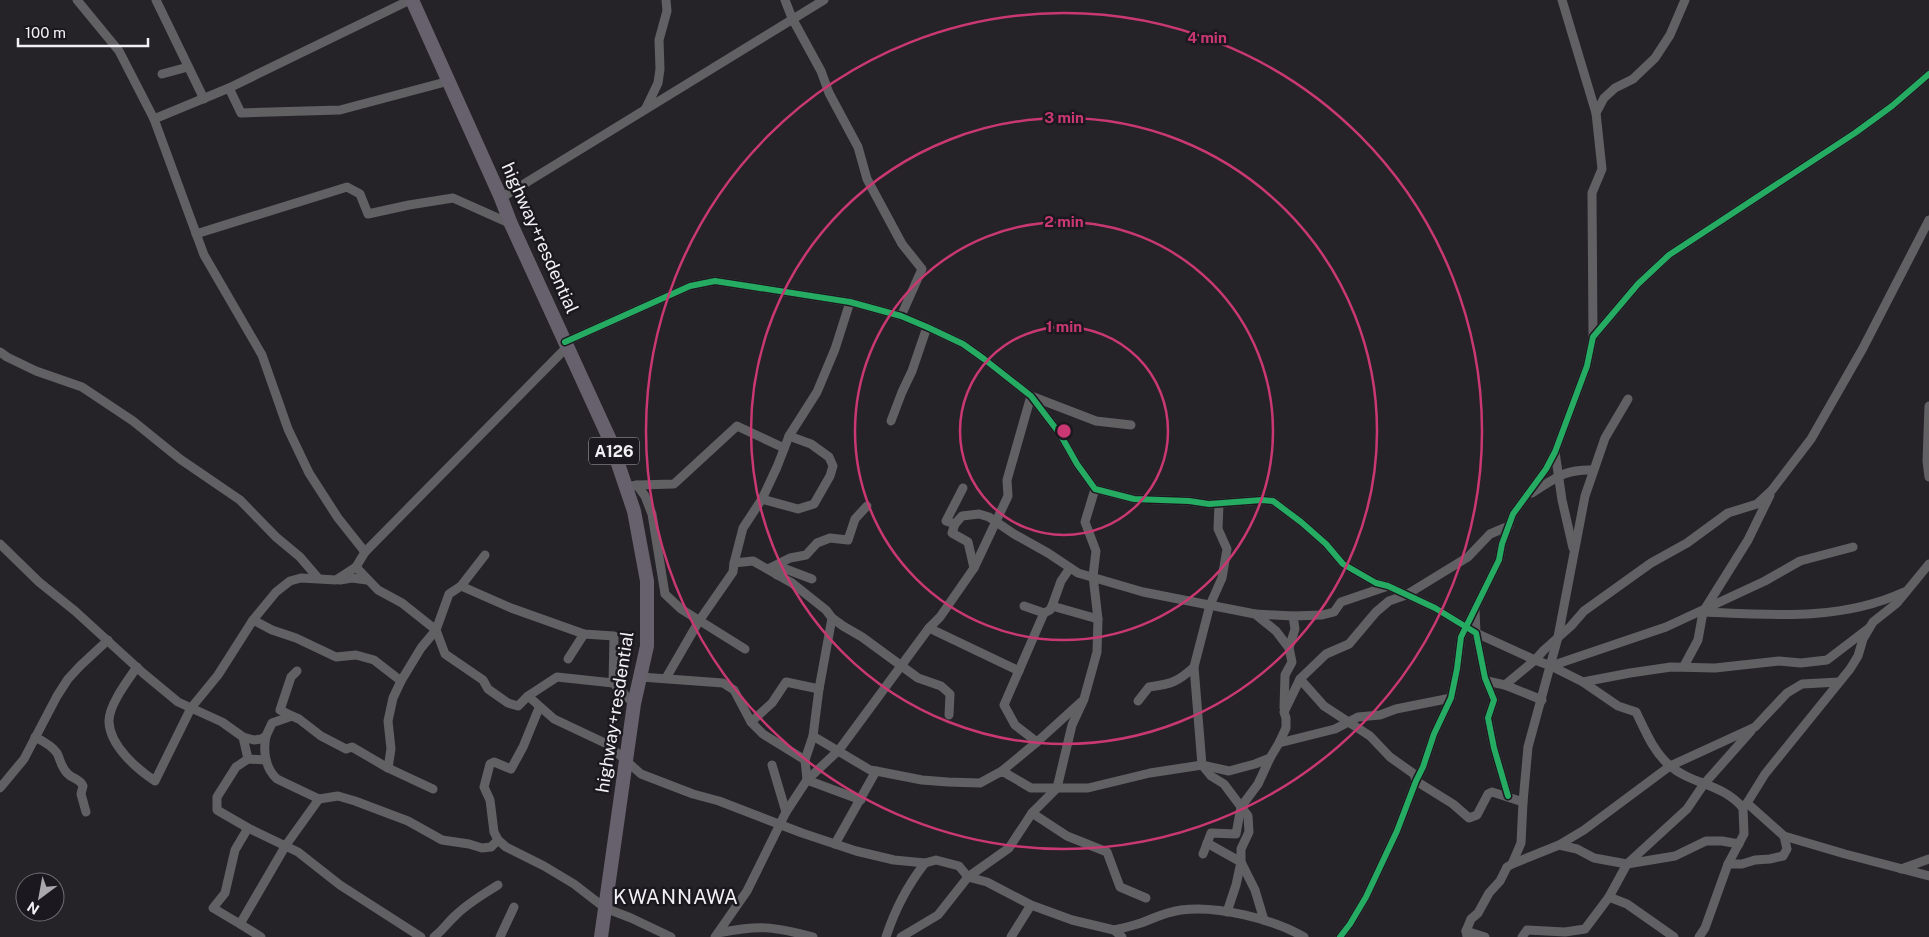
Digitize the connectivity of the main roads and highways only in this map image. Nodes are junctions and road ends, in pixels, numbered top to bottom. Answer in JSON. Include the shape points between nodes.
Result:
{"nodes":[{"id":1,"x":411,"y":0,"type":"edge"},
{"id":2,"x":601,"y":937,"type":"edge"}],
"edges":[{"from":1,"to":2,"type":"highway","name":"highway+resdential","number":"A126","via":[[632,486],[647,581],[647,646],[634,704]]}]}
